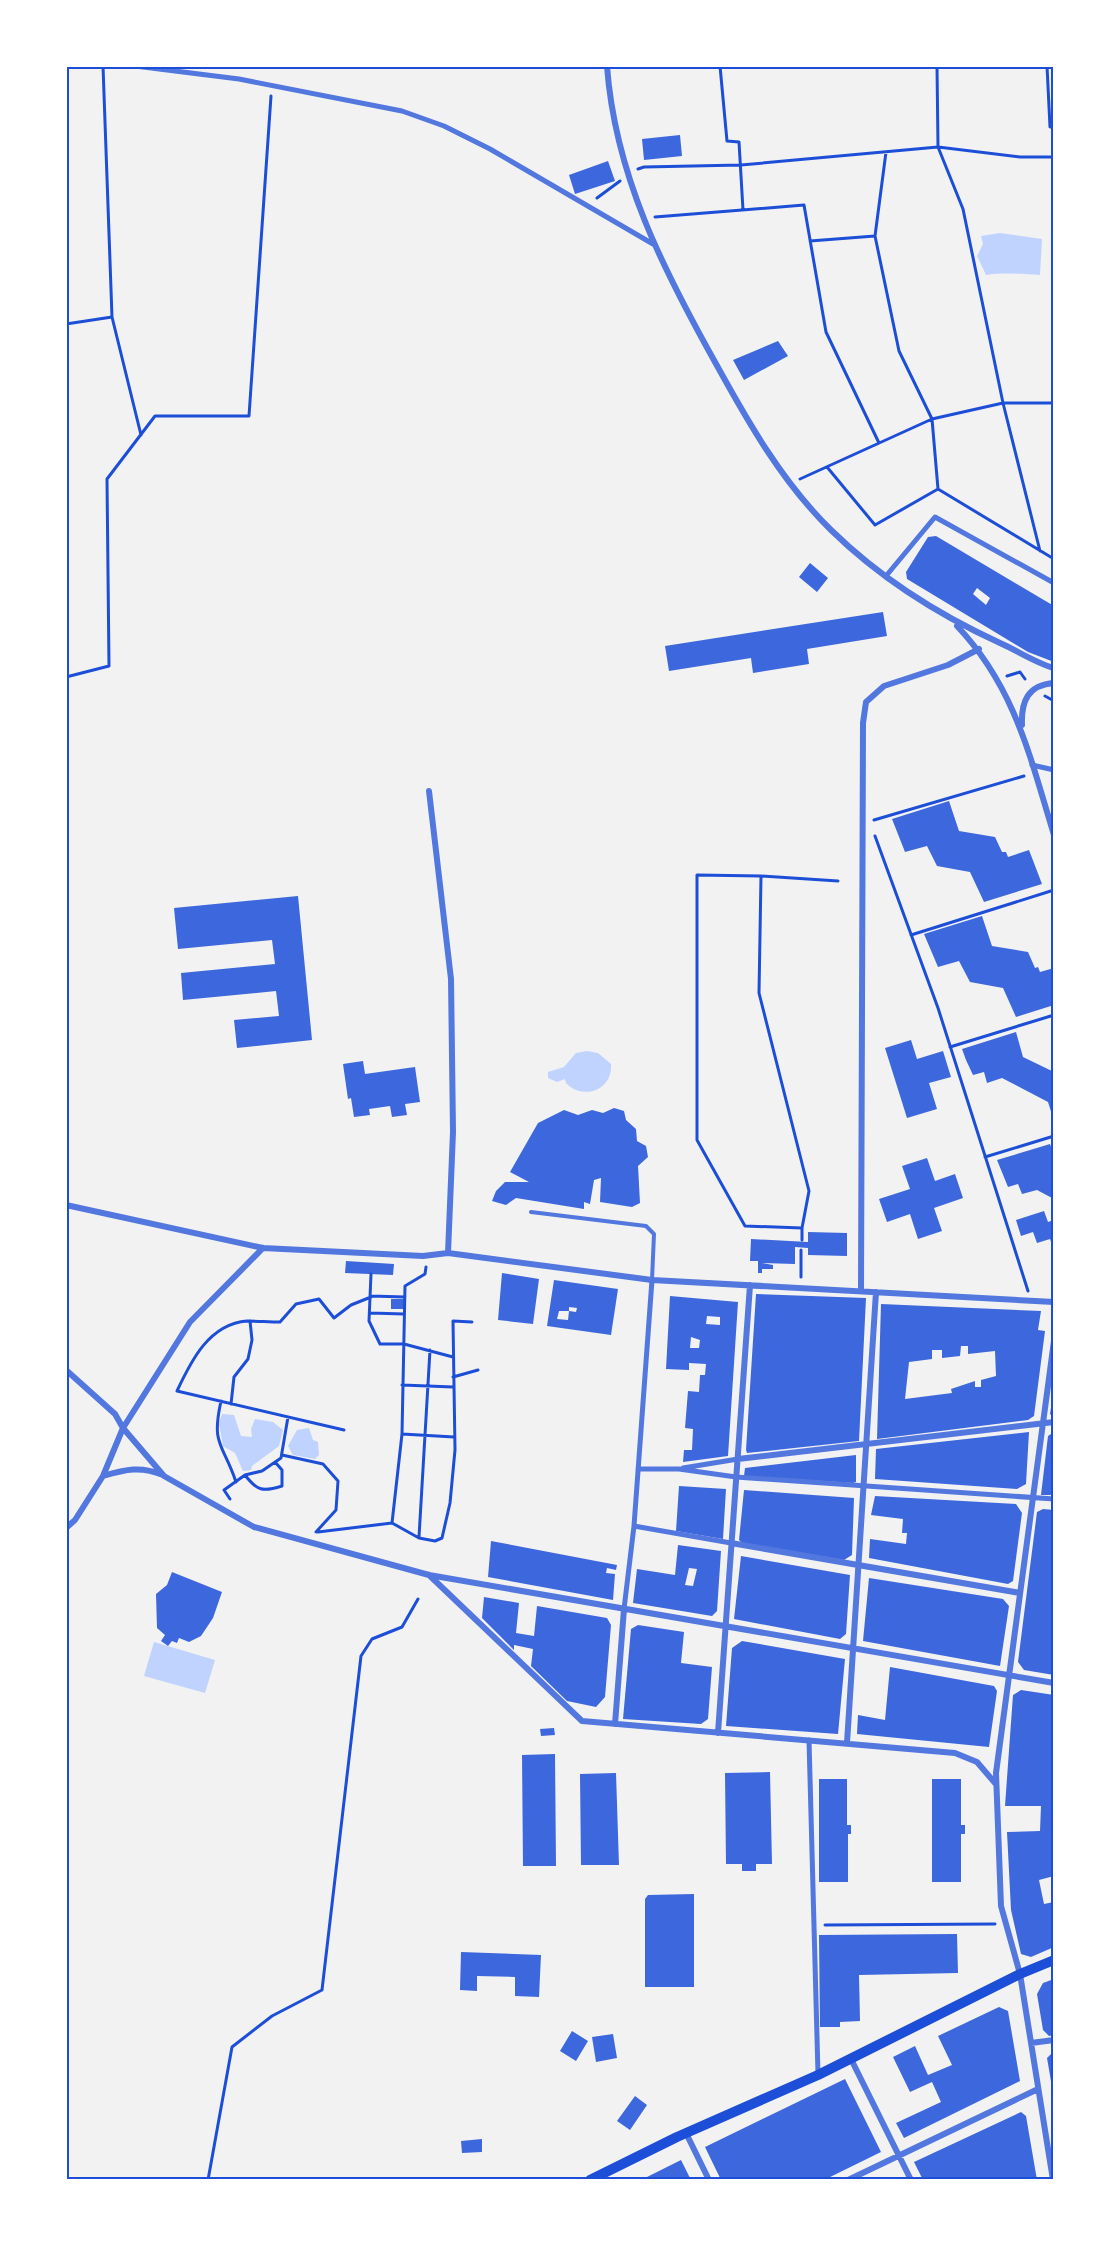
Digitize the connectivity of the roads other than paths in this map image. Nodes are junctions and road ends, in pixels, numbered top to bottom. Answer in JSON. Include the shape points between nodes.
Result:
{"nodes":[{"id":1,"x":135,"y":66,"type":"edge"},
{"id":2,"x":607,"y":66,"type":"edge"},
{"id":3,"x":653,"y":244,"type":"junction"},
{"id":4,"x":886,"y":576,"type":"junction"},
{"id":5,"x":1054,"y":583,"type":"edge"},
{"id":6,"x":954,"y":622,"type":"junction"},
{"id":7,"x":979,"y":649,"type":"junction"},
{"id":8,"x":1054,"y":668,"type":"edge"},
{"id":9,"x":1054,"y":683,"type":"edge"},
{"id":10,"x":1022,"y":731,"type":"junction"},
{"id":11,"x":1032,"y":765,"type":"junction"},
{"id":12,"x":1054,"y":770,"type":"edge"},
{"id":13,"x":429,"y":791,"type":"dead end"},
{"id":14,"x":1054,"y":835,"type":"edge"},
{"id":15,"x":66,"y":1205,"type":"edge"},
{"id":16,"x":531,"y":1212,"type":"dead end"},
{"id":17,"x":263,"y":1248,"type":"junction"},
{"id":18,"x":448,"y":1253,"type":"junction"},
{"id":19,"x":652,"y":1280,"type":"junction"},
{"id":20,"x":750,"y":1286,"type":"junction"},
{"id":21,"x":861,"y":1291,"type":"junction"},
{"id":22,"x":876,"y":1292,"type":"junction"},
{"id":23,"x":1054,"y":1302,"type":"edge"},
{"id":24,"x":1054,"y":1341,"type":"edge"},
{"id":25,"x":66,"y":1370,"type":"edge"},
{"id":26,"x":1054,"y":1422,"type":"edge"},
{"id":27,"x":1043,"y":1423,"type":"junction"},
{"id":28,"x":123,"y":1428,"type":"junction"},
{"id":29,"x":866,"y":1444,"type":"junction"},
{"id":30,"x":738,"y":1459,"type":"junction"},
{"id":31,"x":638,"y":1469,"type":"junction"},
{"id":32,"x":679,"y":1469,"type":"junction"},
{"id":33,"x":103,"y":1476,"type":"junction"},
{"id":34,"x":164,"y":1476,"type":"junction"},
{"id":35,"x":736,"y":1477,"type":"junction"},
{"id":36,"x":864,"y":1486,"type":"junction"},
{"id":37,"x":1033,"y":1497,"type":"junction"},
{"id":38,"x":1054,"y":1499,"type":"edge"},
{"id":39,"x":634,"y":1526,"type":"junction"},
{"id":40,"x":66,"y":1528,"type":"edge"},
{"id":41,"x":731,"y":1543,"type":"junction"},
{"id":42,"x":858,"y":1565,"type":"junction"},
{"id":43,"x":429,"y":1575,"type":"junction"},
{"id":44,"x":1020,"y":1593,"type":"junction"},
{"id":45,"x":624,"y":1609,"type":"junction"},
{"id":46,"x":725,"y":1627,"type":"junction"},
{"id":47,"x":853,"y":1649,"type":"junction"},
{"id":48,"x":1009,"y":1677,"type":"junction"},
{"id":49,"x":1054,"y":1683,"type":"edge"},
{"id":50,"x":615,"y":1724,"type":"junction"},
{"id":51,"x":718,"y":1733,"type":"junction"},
{"id":52,"x":809,"y":1740,"type":"junction"},
{"id":53,"x":846,"y":1743,"type":"junction"},
{"id":54,"x":997,"y":1785,"type":"junction"},
{"id":55,"x":1054,"y":1960,"type":"edge"},
{"id":56,"x":1020,"y":1974,"type":"junction"},
{"id":57,"x":1054,"y":2040,"type":"edge"},
{"id":58,"x":1031,"y":2043,"type":"junction"},
{"id":59,"x":851,"y":2059,"type":"junction"},
{"id":60,"x":818,"y":2075,"type":"junction"},
{"id":61,"x":1038,"y":2090,"type":"junction"},
{"id":62,"x":686,"y":2133,"type":"junction"},
{"id":63,"x":1054,"y":2136,"type":"edge"},
{"id":64,"x":1046,"y":2138,"type":"junction"},
{"id":65,"x":899,"y":2156,"type":"junction"},
{"id":66,"x":590,"y":2180,"type":"edge"},
{"id":67,"x":709,"y":2180,"type":"edge"},
{"id":68,"x":848,"y":2180,"type":"edge"},
{"id":69,"x":911,"y":2180,"type":"edge"},
{"id":70,"x":1053,"y":2180,"type":"edge"}],
"edges":[{"from":1,"to":3,"type":"street","via":[[272,85],[402,111],[490,149]]},
{"from":2,"to":3,"type":"street","via":[[609,94],[627,175]]},
{"from":3,"to":4,"type":"street","via":[[729,389],[775,466],[831,530]]},
{"from":4,"to":5,"type":"street","via":[[935,516]]},
{"from":4,"to":6,"type":"street"},
{"from":6,"to":7,"type":"street"},
{"from":6,"to":8,"type":"street"},
{"from":7,"to":10,"type":"street","via":[[999,679]]},
{"from":7,"to":21,"type":"street","via":[[948,665],[884,686],[866,702],[862,801]]},
{"from":9,"to":10,"type":"street","via":[[1033,689],[1025,698]]},
{"from":10,"to":11,"type":"street"},
{"from":11,"to":12,"type":"street"},
{"from":11,"to":14,"type":"street"},
{"from":13,"to":18,"type":"street","via":[[451,979],[453,1132]]},
{"from":15,"to":17,"type":"street"},
{"from":16,"to":19,"type":"lane","via":[[646,1226],[654,1234]]},
{"from":17,"to":18,"type":"street","via":[[426,1256]]},
{"from":17,"to":28,"type":"street","via":[[190,1322]]},
{"from":18,"to":19,"type":"street"},
{"from":19,"to":20,"type":"street"},
{"from":19,"to":31,"type":"street"},
{"from":20,"to":21,"type":"street"},
{"from":20,"to":30,"type":"street"},
{"from":21,"to":22,"type":"street"},
{"from":22,"to":23,"type":"street"},
{"from":22,"to":29,"type":"street"},
{"from":24,"to":27,"type":"street"},
{"from":25,"to":28,"type":"street","via":[[115,1414]]},
{"from":26,"to":27,"type":"street"},
{"from":27,"to":29,"type":"street"},
{"from":27,"to":37,"type":"street"},
{"from":28,"to":33,"type":"street"},
{"from":28,"to":34,"type":"street"},
{"from":29,"to":30,"type":"street"},
{"from":29,"to":36,"type":"street"},
{"from":30,"to":32,"type":"street"},
{"from":30,"to":35,"type":"street"},
{"from":31,"to":32,"type":"street"},
{"from":31,"to":39,"type":"street"},
{"from":32,"to":35,"type":"street"},
{"from":33,"to":34,"type":"street","via":[[146,1468]]},
{"from":33,"to":40,"type":"street"},
{"from":34,"to":43,"type":"street","via":[[254,1527]]},
{"from":35,"to":36,"type":"street"},
{"from":35,"to":41,"type":"street"},
{"from":36,"to":37,"type":"street"},
{"from":36,"to":42,"type":"street"},
{"from":37,"to":38,"type":"street"},
{"from":37,"to":44,"type":"street"},
{"from":39,"to":41,"type":"street"},
{"from":39,"to":45,"type":"street"},
{"from":41,"to":42,"type":"street"},
{"from":41,"to":46,"type":"street"},
{"from":42,"to":44,"type":"street"},
{"from":42,"to":47,"type":"street"},
{"from":43,"to":45,"type":"street"},
{"from":43,"to":50,"type":"street","via":[[582,1721]]},
{"from":44,"to":48,"type":"street"},
{"from":45,"to":46,"type":"street"},
{"from":45,"to":50,"type":"street"},
{"from":46,"to":47,"type":"street"},
{"from":46,"to":51,"type":"street"},
{"from":47,"to":48,"type":"street"},
{"from":47,"to":53,"type":"street"},
{"from":48,"to":49,"type":"street"},
{"from":48,"to":54,"type":"street"},
{"from":50,"to":51,"type":"street"},
{"from":51,"to":52,"type":"street"},
{"from":52,"to":53,"type":"street"},
{"from":52,"to":60,"type":"street"},
{"from":53,"to":54,"type":"street","via":[[955,1752],[977,1762]]},
{"from":54,"to":56,"type":"street","via":[[1002,1906]]},
{"from":55,"to":56,"type":"main road"},
{"from":56,"to":58,"type":"street"},
{"from":56,"to":59,"type":"main road"},
{"from":57,"to":58,"type":"street"},
{"from":58,"to":61,"type":"street"},
{"from":59,"to":60,"type":"main road"},
{"from":59,"to":65,"type":"street"},
{"from":60,"to":62,"type":"main road"},
{"from":61,"to":64,"type":"street"},
{"from":61,"to":65,"type":"street"},
{"from":62,"to":66,"type":"main road"},
{"from":62,"to":67,"type":"street"},
{"from":63,"to":64,"type":"street"},
{"from":64,"to":70,"type":"street"},
{"from":65,"to":68,"type":"street"},
{"from":65,"to":69,"type":"street"}]}
